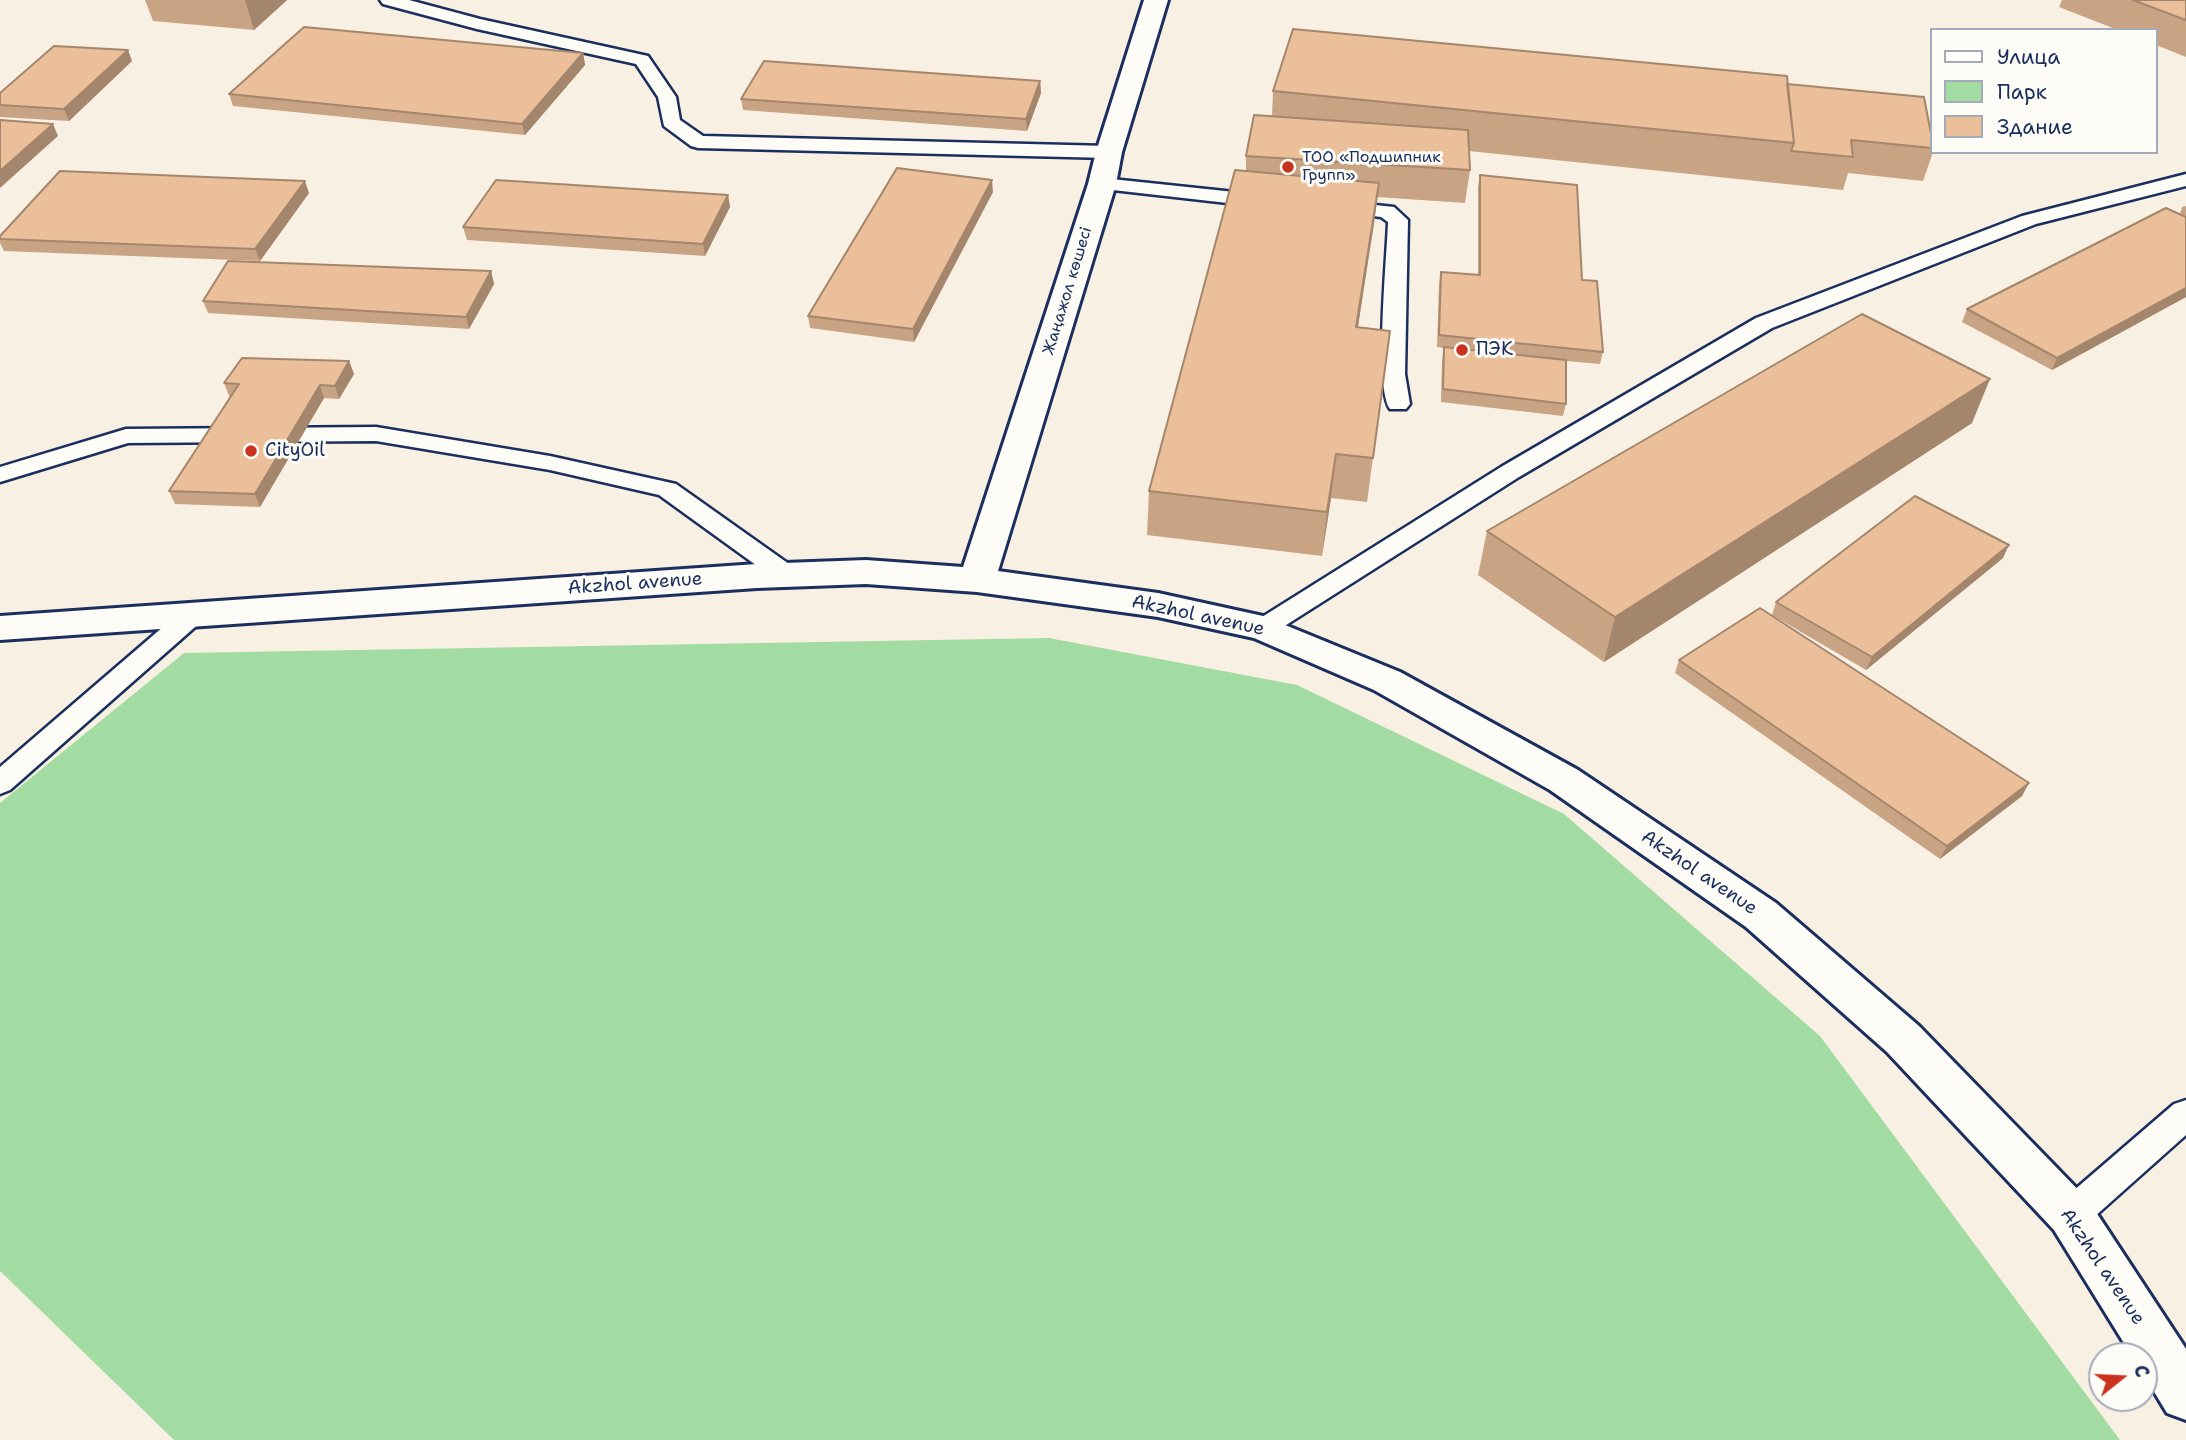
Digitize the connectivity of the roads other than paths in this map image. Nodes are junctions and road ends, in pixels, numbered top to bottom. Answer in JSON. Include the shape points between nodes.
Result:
{"nodes":[{"id":1,"x":389,"y":0,"type":"edge"},
{"id":2,"x":1156,"y":0,"type":"edge"},
{"id":3,"x":1109,"y":152,"type":"junction"},
{"id":4,"x":2186,"y":180,"type":"edge"},
{"id":5,"x":1102,"y":184,"type":"junction"},
{"id":6,"x":1279,"y":203,"type":"edge"},
{"id":7,"x":1316,"y":206,"type":"edge"},
{"id":8,"x":1398,"y":404,"type":"dead end"},
{"id":9,"x":0,"y":475,"type":"edge"},
{"id":10,"x":787,"y":575,"type":"junction"},
{"id":11,"x":977,"y":580,"type":"junction"},
{"id":12,"x":194,"y":614,"type":"junction"},
{"id":13,"x":0,"y":628,"type":"edge"},
{"id":14,"x":1263,"y":628,"type":"junction"},
{"id":15,"x":0,"y":783,"type":"edge"},
{"id":16,"x":2186,"y":1114,"type":"edge"},
{"id":17,"x":2071,"y":1215,"type":"junction"},
{"id":18,"x":2186,"y":1395,"type":"edge"}],
"edges":[{"from":1,"to":3,"type":"lane","via":[[642,60],[667,97],[671,122],[698,142]]},
{"from":2,"to":3,"type":"main road","name":"Жаңажол көшесі"},
{"from":3,"to":5,"type":"main road","name":"Жаңажол көшесі"},
{"from":4,"to":14,"type":"lane","via":[[2029,220],[1764,323],[1510,472]]},
{"from":5,"to":6,"type":"lane"},
{"from":5,"to":11,"type":"main road","name":"Жаңажол көшесі"},
{"from":7,"to":8,"type":"lane","via":[[1387,211],[1398,220],[1394,374]]},
{"from":9,"to":10,"type":"lane","via":[[126,436],[376,434],[550,463],[667,489]]},
{"from":10,"to":11,"type":"main road","name":"Akzhol avenue","via":[[866,572]]},
{"from":10,"to":12,"type":"main road","name":"Akzhol avenue"},
{"from":11,"to":14,"type":"main road","name":"Akzhol avenue","via":[[1158,605]]},
{"from":12,"to":13,"type":"main road","name":"Akzhol avenue"},
{"from":12,"to":15,"type":"lane"},
{"from":14,"to":17,"type":"main road","name":"Akzhol avenue","via":[[1388,681],[1564,780],[1761,915],[1903,1039]]},
{"from":16,"to":17,"type":"lane"},
{"from":17,"to":18,"type":"main road","name":"Akzhol avenue"}]}
